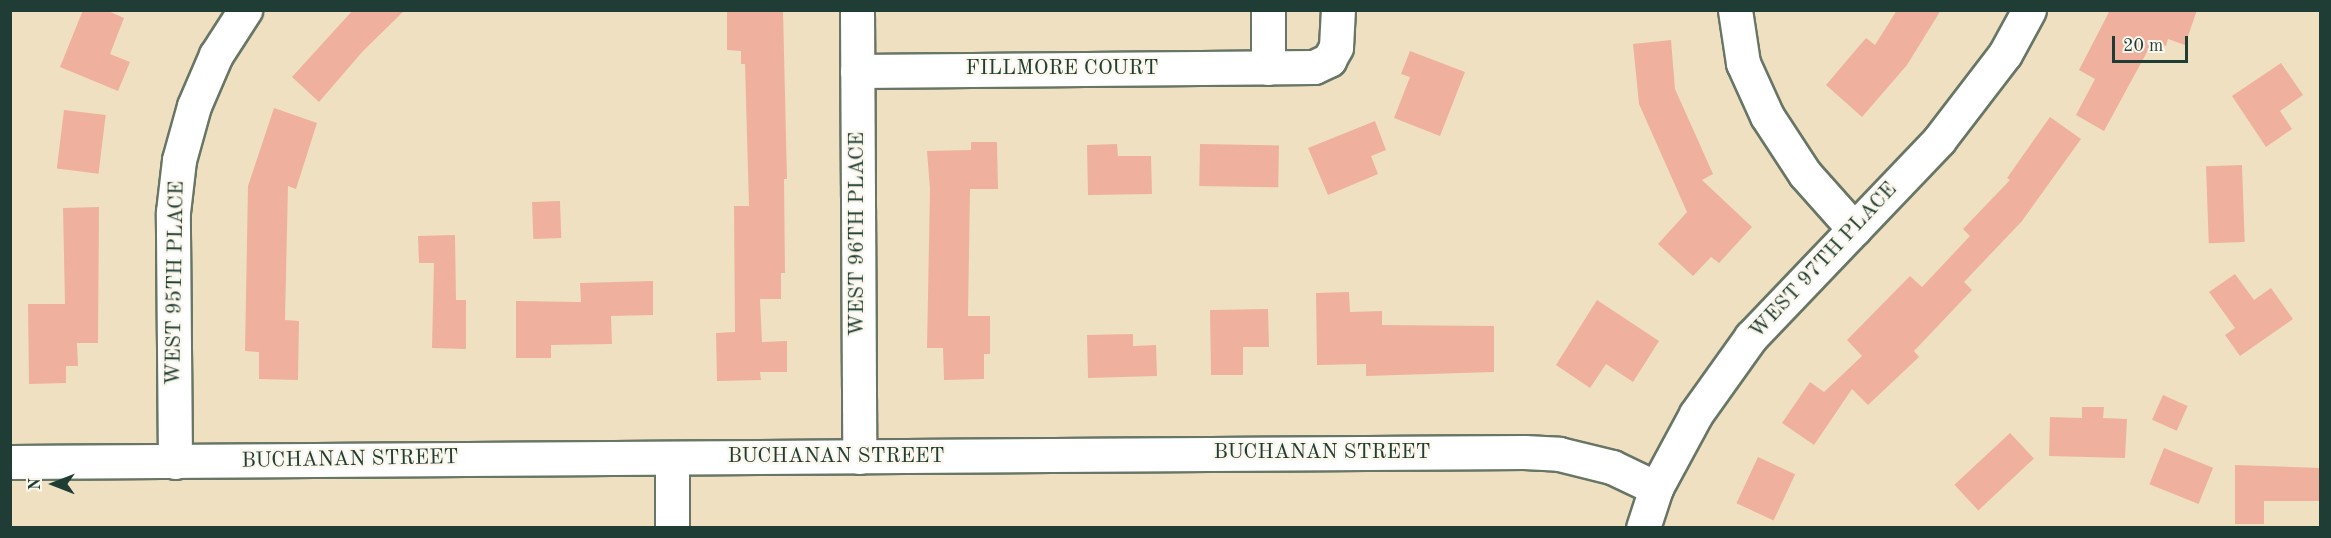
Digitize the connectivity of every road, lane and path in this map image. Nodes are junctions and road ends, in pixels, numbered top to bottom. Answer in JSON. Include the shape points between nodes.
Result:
{"nodes":[{"id":1,"x":244,"y":10,"type":"edge"},
{"id":2,"x":857,"y":10,"type":"edge"},
{"id":3,"x":1268,"y":10,"type":"edge"},
{"id":4,"x":1338,"y":10,"type":"edge"},
{"id":5,"x":1735,"y":10,"type":"edge"},
{"id":6,"x":2029,"y":10,"type":"edge"},
{"id":7,"x":1268,"y":68,"type":"junction"},
{"id":8,"x":857,"y":71,"type":"junction"},
{"id":9,"x":1854,"y":230,"type":"junction"},
{"id":10,"x":859,"y":457,"type":"junction"},
{"id":11,"x":672,"y":458,"type":"junction"},
{"id":12,"x":10,"y":462,"type":"edge"},
{"id":13,"x":175,"y":462,"type":"junction"},
{"id":14,"x":1656,"y":488,"type":"junction"},
{"id":15,"x":672,"y":528,"type":"edge"},
{"id":16,"x":1642,"y":528,"type":"edge"}],
"edges":[{"from":1,"to":13,"type":"street","name":"WEST 95TH PLACE","via":[[216,55],[194,106],[179,160],[173,212]]},
{"from":2,"to":8,"type":"street","name":"WEST 96TH PLACE"},
{"from":3,"to":7,"type":"street"},
{"from":4,"to":7,"type":"street","name":"FILLMORE COURT","via":[[1336,47],[1329,60],[1314,67]]},
{"from":5,"to":9,"type":"street","via":[[1743,63],[1767,116],[1805,174]]},
{"from":6,"to":9,"type":"street","name":"WEST 97TH PLACE","via":[[2005,54],[1939,140]]},
{"from":7,"to":8,"type":"street","name":"FILLMORE COURT"},
{"from":8,"to":10,"type":"street","name":"WEST 96TH PLACE"},
{"from":9,"to":14,"type":"street","name":"WEST 97TH PLACE","via":[[1751,337],[1696,414]]},
{"from":10,"to":11,"type":"street","name":"BUCHANAN STREET"},
{"from":10,"to":14,"type":"street","name":"BUCHANAN STREET","via":[[1524,452],[1559,454],[1612,466]]},
{"from":11,"to":13,"type":"street","name":"BUCHANAN STREET"},
{"from":11,"to":15,"type":"street"},
{"from":12,"to":13,"type":"street","name":"BUCHANAN STREET"},
{"from":14,"to":16,"type":"street","name":"WEST 97TH PLACE"}]}
